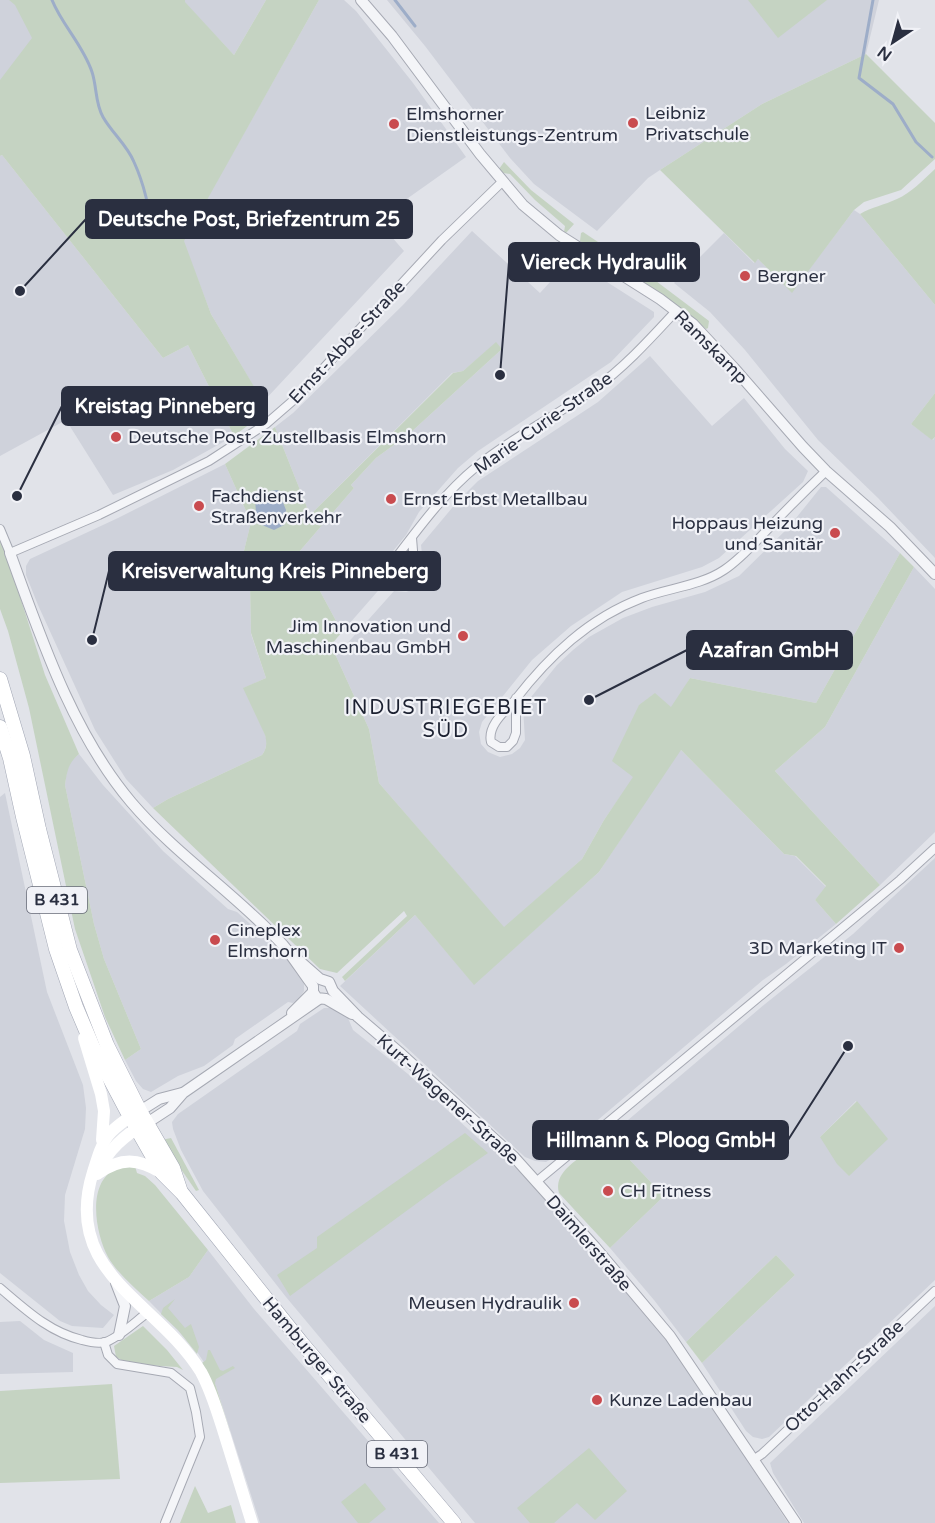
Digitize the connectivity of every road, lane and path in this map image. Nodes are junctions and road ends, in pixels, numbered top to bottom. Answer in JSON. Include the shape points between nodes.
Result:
{"nodes":[{"id":1,"x":361,"y":0,"type":"edge"},
{"id":2,"x":502,"y":182,"type":"junction"},
{"id":3,"x":676,"y":311,"type":"junction"},
{"id":4,"x":826,"y":471,"type":"junction"},
{"id":5,"x":0,"y":529,"type":"edge"},
{"id":6,"x":412,"y":538,"type":"junction"},
{"id":7,"x":10,"y":553,"type":"junction"},
{"id":8,"x":935,"y":574,"type":"edge"},
{"id":9,"x":0,"y":679,"type":"edge"},
{"id":10,"x":516,"y":698,"type":"junction"},
{"id":11,"x":0,"y":726,"type":"edge"},
{"id":12,"x":935,"y":848,"type":"edge"},
{"id":13,"x":321,"y":991,"type":"junction"},
{"id":14,"x":76,"y":1008,"type":"junction"},
{"id":15,"x":138,"y":1120,"type":"junction"},
{"id":16,"x":102,"y":1143,"type":"junction"},
{"id":17,"x":162,"y":1173,"type":"junction"},
{"id":18,"x":96,"y":1175,"type":"junction"},
{"id":19,"x":536,"y":1182,"type":"junction"},
{"id":20,"x":182,"y":1193,"type":"junction"},
{"id":21,"x":88,"y":1212,"type":"junction"},
{"id":22,"x":116,"y":1283,"type":"junction"},
{"id":23,"x":0,"y":1288,"type":"edge"},
{"id":24,"x":935,"y":1291,"type":"edge"},
{"id":25,"x":148,"y":1312,"type":"junction"},
{"id":26,"x":119,"y":1335,"type":"junction"},
{"id":27,"x":104,"y":1342,"type":"junction"},
{"id":28,"x":753,"y":1460,"type":"junction"},
{"id":29,"x":165,"y":1523,"type":"edge"},
{"id":30,"x":252,"y":1523,"type":"edge"},
{"id":31,"x":454,"y":1523,"type":"edge"},
{"id":32,"x":796,"y":1523,"type":"edge"}],
"edges":[{"from":1,"to":2,"type":"street","name":"Ramskamp"},
{"from":2,"to":3,"type":"street","name":"Ramskamp","via":[[545,225]]},
{"from":2,"to":7,"type":"street","name":"Ernst-Abbe-Straße","via":[[266,424],[175,478]]},
{"from":3,"to":4,"type":"street","name":"Ramskamp","via":[[707,338]]},
{"from":3,"to":6,"type":"street","name":"Marie-Curie-Straße","via":[[594,389],[501,448],[470,473]]},
{"from":4,"to":8,"type":"street","name":"Ramskamp"},
{"from":4,"to":10,"type":"street","via":[[730,566],[605,615],[554,655]]},
{"from":5,"to":7,"type":"street","name":"Kurt-Wagener-Straße"},
{"from":6,"to":6,"type":"street","name":"Marie-Curie-Straße","via":[[389,567],[390,580],[401,586],[416,575]]},
{"from":7,"to":13,"type":"street","name":"Kurt-Wagener-Straße","via":[[72,711],[99,760],[140,812],[287,950]]},
{"from":9,"to":15,"type":"main road","number":"B 431","via":[[23,756],[70,950]]},
{"from":10,"to":10,"type":"street","via":[[490,732],[491,742],[499,747],[507,747],[515,737]]},
{"from":11,"to":14,"type":"main road","number":"B 431","via":[[56,949]]},
{"from":12,"to":19,"type":"street","name":"Daimlerstraße"},
{"from":13,"to":15,"type":"street","via":[[183,1093],[170,1108]]},
{"from":13,"to":19,"type":"street","name":"Kurt-Wagener-Straße","via":[[399,1052]]},
{"from":14,"to":15,"type":"main road","number":"B 431","via":[[93,1047]]},
{"from":14,"to":16,"type":"main road","via":[[102,1094]]},
{"from":15,"to":16,"type":"main road","via":[[108,1132]]},
{"from":15,"to":17,"type":"main road","name":"Hamburger Straße","number":"B 431"},
{"from":15,"to":18,"type":"main road","via":[[113,1147]]},
{"from":15,"to":20,"type":"main road","name":"Hamburger Straße","number":"B 431","via":[[173,1168]]},
{"from":16,"to":21,"type":"main road","via":[[87,1188]]},
{"from":17,"to":18,"type":"main road","via":[[133,1160]]},
{"from":17,"to":20,"type":"main road","name":"Hamburger Straße","number":"B 431"},
{"from":18,"to":21,"type":"main road"},
{"from":19,"to":28,"type":"street","name":"Daimlerstraße","via":[[670,1336]]},
{"from":20,"to":31,"type":"main road","name":"Hamburger Straße","number":"B 431"},
{"from":21,"to":22,"type":"main road","via":[[94,1249]]},
{"from":22,"to":25,"type":"main road"},
{"from":22,"to":26,"type":"street","via":[[125,1306]]},
{"from":23,"to":27,"type":"street","via":[[58,1333]]},
{"from":24,"to":28,"type":"street","name":"Otto-Hahn-Straße"},
{"from":25,"to":26,"type":"street"},
{"from":25,"to":30,"type":"main road","via":[[191,1358],[209,1388]]},
{"from":26,"to":27,"type":"street"},
{"from":27,"to":29,"type":"street","via":[[108,1355],[117,1364],[171,1373],[190,1388],[200,1437]]},
{"from":28,"to":32,"type":"street","name":"Daimlerstraße"}]}
